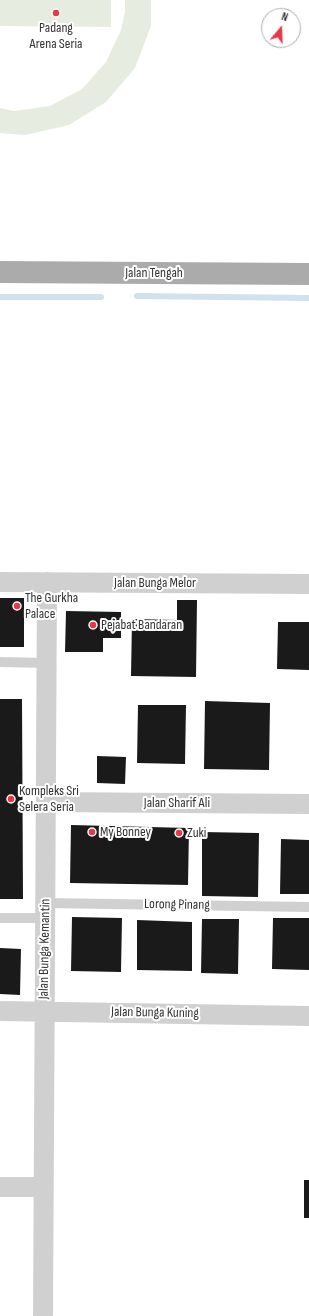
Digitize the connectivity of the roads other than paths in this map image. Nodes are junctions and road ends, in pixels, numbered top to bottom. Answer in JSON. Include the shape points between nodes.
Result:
{"nodes":[{"id":1,"x":0,"y":272,"type":"edge"},
{"id":2,"x":309,"y":274,"type":"edge"},
{"id":3,"x":0,"y":582,"type":"edge"},
{"id":4,"x":47,"y":582,"type":"junction"},
{"id":5,"x":309,"y":584,"type":"edge"},
{"id":6,"x":0,"y":662,"type":"edge"},
{"id":7,"x":47,"y":662,"type":"junction"},
{"id":8,"x":46,"y":802,"type":"junction"},
{"id":9,"x":309,"y":804,"type":"edge"},
{"id":10,"x":309,"y":907,"type":"edge"},
{"id":11,"x":45,"y":910,"type":"junction"},
{"id":12,"x":0,"y":918,"type":"edge"},
{"id":13,"x":0,"y":1011,"type":"edge"},
{"id":14,"x":44,"y":1011,"type":"junction"},
{"id":15,"x":309,"y":1016,"type":"edge"},
{"id":16,"x":0,"y":1187,"type":"edge"},
{"id":17,"x":44,"y":1187,"type":"junction"},
{"id":18,"x":43,"y":1316,"type":"edge"}],
"edges":[{"from":1,"to":2,"type":"main road","name":"Jalan Tengah"},
{"from":3,"to":4,"type":"street","name":"Jalan Bunga Melor"},
{"from":4,"to":5,"type":"street","name":"Jalan Bunga Melor"},
{"from":4,"to":7,"type":"street","name":"Jalan Bunga Kemantin"},
{"from":6,"to":7,"type":"lane"},
{"from":7,"to":8,"type":"street","name":"Jalan Bunga Kemantin"},
{"from":8,"to":9,"type":"street","name":"Jalan Sharif Ali"},
{"from":8,"to":11,"type":"street","name":"Jalan Bunga Kemantin"},
{"from":10,"to":11,"type":"lane","name":"Lorong Pinang"},
{"from":11,"to":12,"type":"lane","name":"Lorong Pinang"},
{"from":11,"to":14,"type":"street","name":"Jalan Bunga Kemantin"},
{"from":13,"to":14,"type":"street","name":"Jalan Bunga Kuning"},
{"from":14,"to":15,"type":"street","name":"Jalan Bunga Kuning"},
{"from":14,"to":17,"type":"street","name":"Jalan Bunga Kemantin"},
{"from":16,"to":17,"type":"street"},
{"from":17,"to":18,"type":"street","name":"Jalan Bunga Kemantin"}]}
